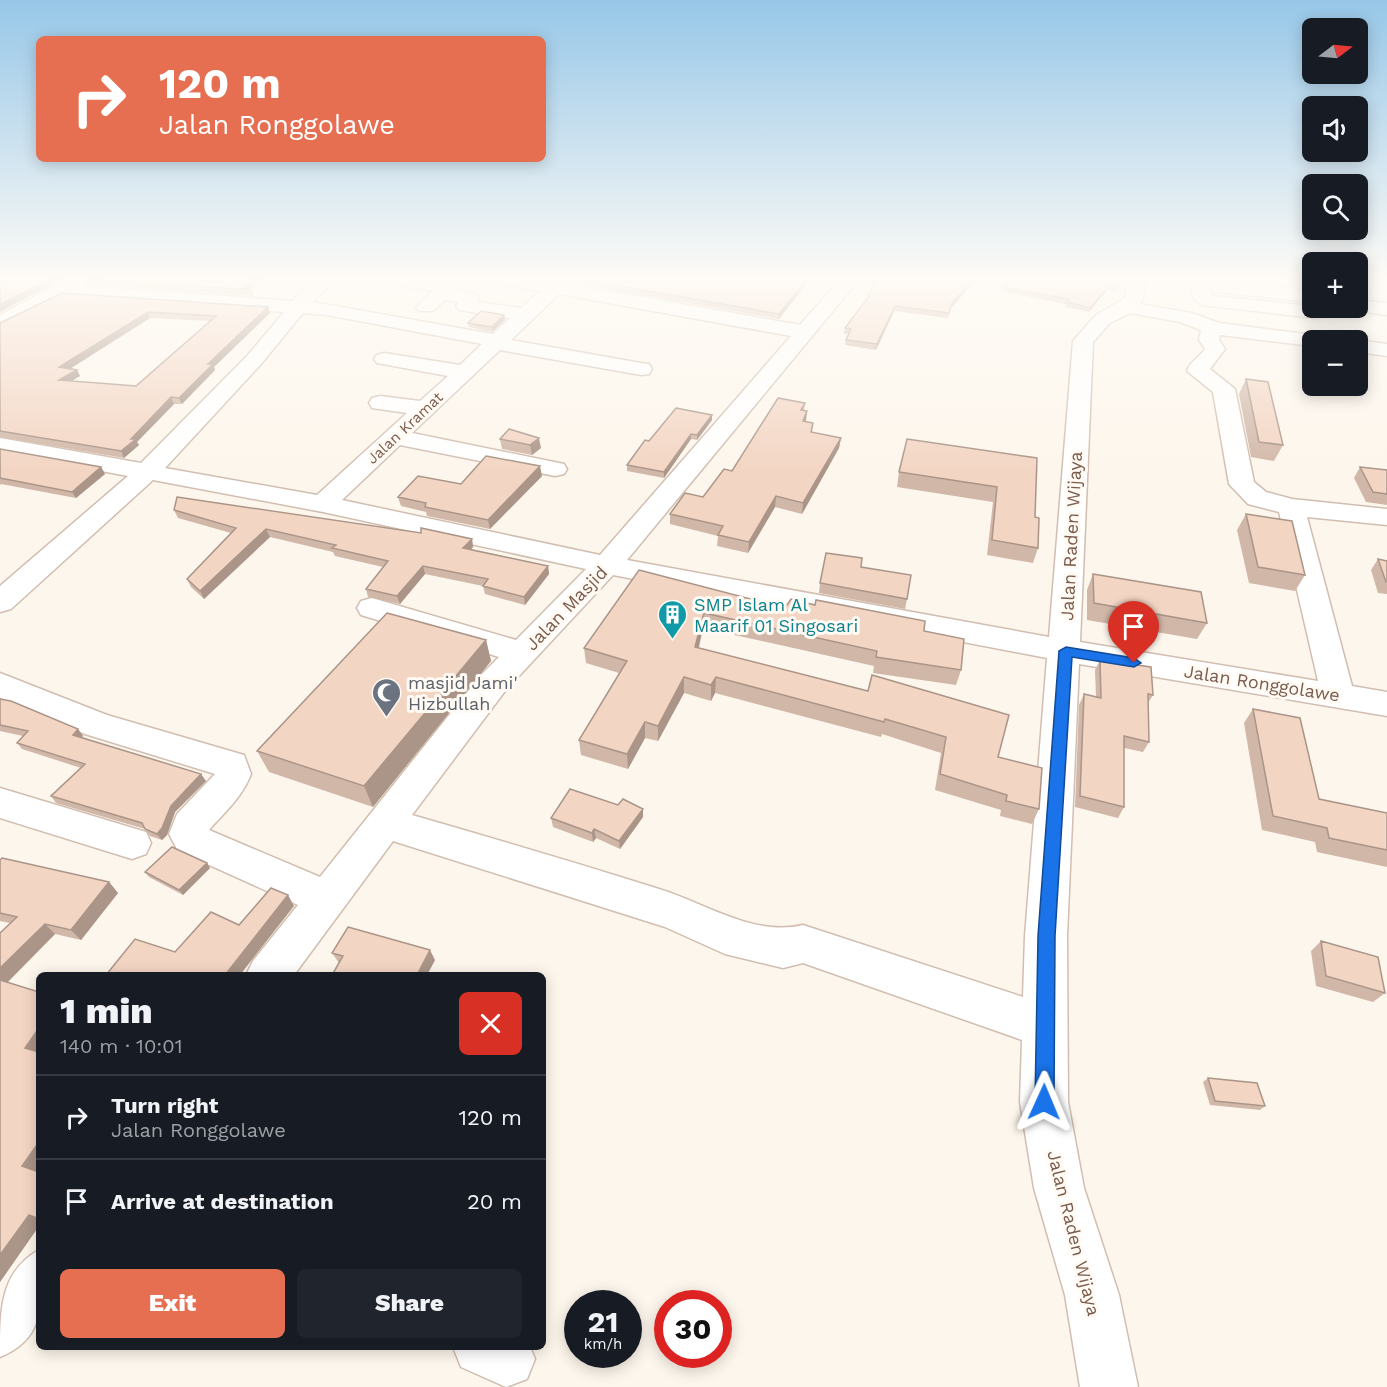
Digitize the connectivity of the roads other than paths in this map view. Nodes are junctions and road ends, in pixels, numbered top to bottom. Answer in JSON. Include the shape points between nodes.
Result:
{"nodes":[{"id":1,"x":275,"y":342,"type":"edge"},
{"id":2,"x":496,"y":342,"type":"joint"},
{"id":3,"x":796,"y":342,"type":"edge"},
{"id":4,"x":1083,"y":342,"type":"edge"},
{"id":5,"x":1210,"y":342,"type":"edge"},
{"id":6,"x":1368,"y":347,"type":"edge"},
{"id":7,"x":1387,"y":350,"type":"edge"},
{"id":8,"x":384,"y":359,"type":"dead end"},
{"id":9,"x":641,"y":369,"type":"dead end"},
{"id":10,"x":464,"y":372,"type":"junction"},
{"id":11,"x":380,"y":403,"type":"dead end"},
{"id":12,"x":425,"y":409,"type":"junction"},
{"id":13,"x":395,"y":437,"type":"junction"},
{"id":14,"x":0,"y":445,"type":"edge"},
{"id":15,"x":555,"y":469,"type":"dead end"},
{"id":16,"x":155,"y":475,"type":"junction"},
{"id":17,"x":323,"y":504,"type":"junction"},
{"id":18,"x":1290,"y":507,"type":"junction"},
{"id":19,"x":1387,"y":517,"type":"edge"},
{"id":20,"x":607,"y":565,"type":"junction"},
{"id":21,"x":0,"y":602,"type":"edge"},
{"id":22,"x":372,"y":608,"type":"dead end"},
{"id":23,"x":0,"y":621,"type":"edge"},
{"id":24,"x":1066,"y":651,"type":"junction"},
{"id":25,"x":522,"y":653,"type":"junction"},
{"id":26,"x":0,"y":685,"type":"edge"},
{"id":27,"x":1338,"y":696,"type":"junction"},
{"id":28,"x":1387,"y":704,"type":"edge"},
{"id":29,"x":0,"y":803,"type":"edge"},
{"id":30,"x":385,"y":823,"type":"junction"},
{"id":31,"x":132,"y":843,"type":"dead end"},
{"id":32,"x":327,"y":898,"type":"junction"},
{"id":33,"x":270,"y":972,"type":"edge"},
{"id":34,"x":1046,"y":1026,"type":"junction"},
{"id":35,"x":36,"y":1280,"type":"edge"},
{"id":36,"x":0,"y":1329,"type":"edge"},
{"id":37,"x":1109,"y":1387,"type":"edge"}],
"edges":[{"from":1,"to":16,"type":"street","via":[[254,360]]},
{"from":2,"to":9,"type":"street"},
{"from":2,"to":10,"type":"street","name":"Jalan Kramat"},
{"from":3,"to":20,"type":"street","name":"Jalan Masjid"},
{"from":4,"to":24,"type":"street","name":"Jalan Raden Wijaya"},
{"from":5,"to":18,"type":"street","via":[[1214,354],[1198,371],[1224,389],[1242,484],[1257,498]]},
{"from":6,"to":7,"type":"street"},
{"from":8,"to":10,"type":"street"},
{"from":10,"to":12,"type":"street","name":"Jalan Kramat"},
{"from":11,"to":12,"type":"street"},
{"from":12,"to":13,"type":"street","name":"Jalan Kramat"},
{"from":13,"to":15,"type":"street"},
{"from":13,"to":17,"type":"street","name":"Jalan Kramat"},
{"from":14,"to":16,"type":"street","name":"Jalan Ronggolawe"},
{"from":16,"to":17,"type":"street","name":"Jalan Ronggolawe"},
{"from":16,"to":21,"type":"street"},
{"from":16,"to":23,"type":"street"},
{"from":17,"to":20,"type":"street","name":"Jalan Ronggolawe"},
{"from":18,"to":19,"type":"street"},
{"from":18,"to":27,"type":"street"},
{"from":20,"to":24,"type":"street","name":"Jalan Ronggolawe"},
{"from":20,"to":25,"type":"street","name":"Jalan Masjid"},
{"from":22,"to":25,"type":"street"},
{"from":24,"to":27,"type":"street","name":"Jalan Ronggolawe"},
{"from":24,"to":34,"type":"street","name":"Jalan Raden Wijaya","via":[[1046,936]]},
{"from":25,"to":30,"type":"street","name":"Jalan Masjid","via":[[493,683]]},
{"from":26,"to":32,"type":"street","via":[[97,725],[231,765],[234,774],[230,782],[190,825],[188,834],[192,840]]},
{"from":27,"to":28,"type":"street","name":"Jalan Ronggolawe"},
{"from":29,"to":31,"type":"street"},
{"from":30,"to":32,"type":"street","name":"Jalan Masjid"},
{"from":30,"to":34,"type":"street","via":[[675,912],[725,935],[783,949],[803,944]]},
{"from":32,"to":33,"type":"street","name":"Jalan Masjid"},
{"from":34,"to":37,"type":"street","name":"Jalan Raden Wijaya","via":[[1044,1102],[1059,1188],[1092,1295]]},
{"from":35,"to":36,"type":"street"}]}
